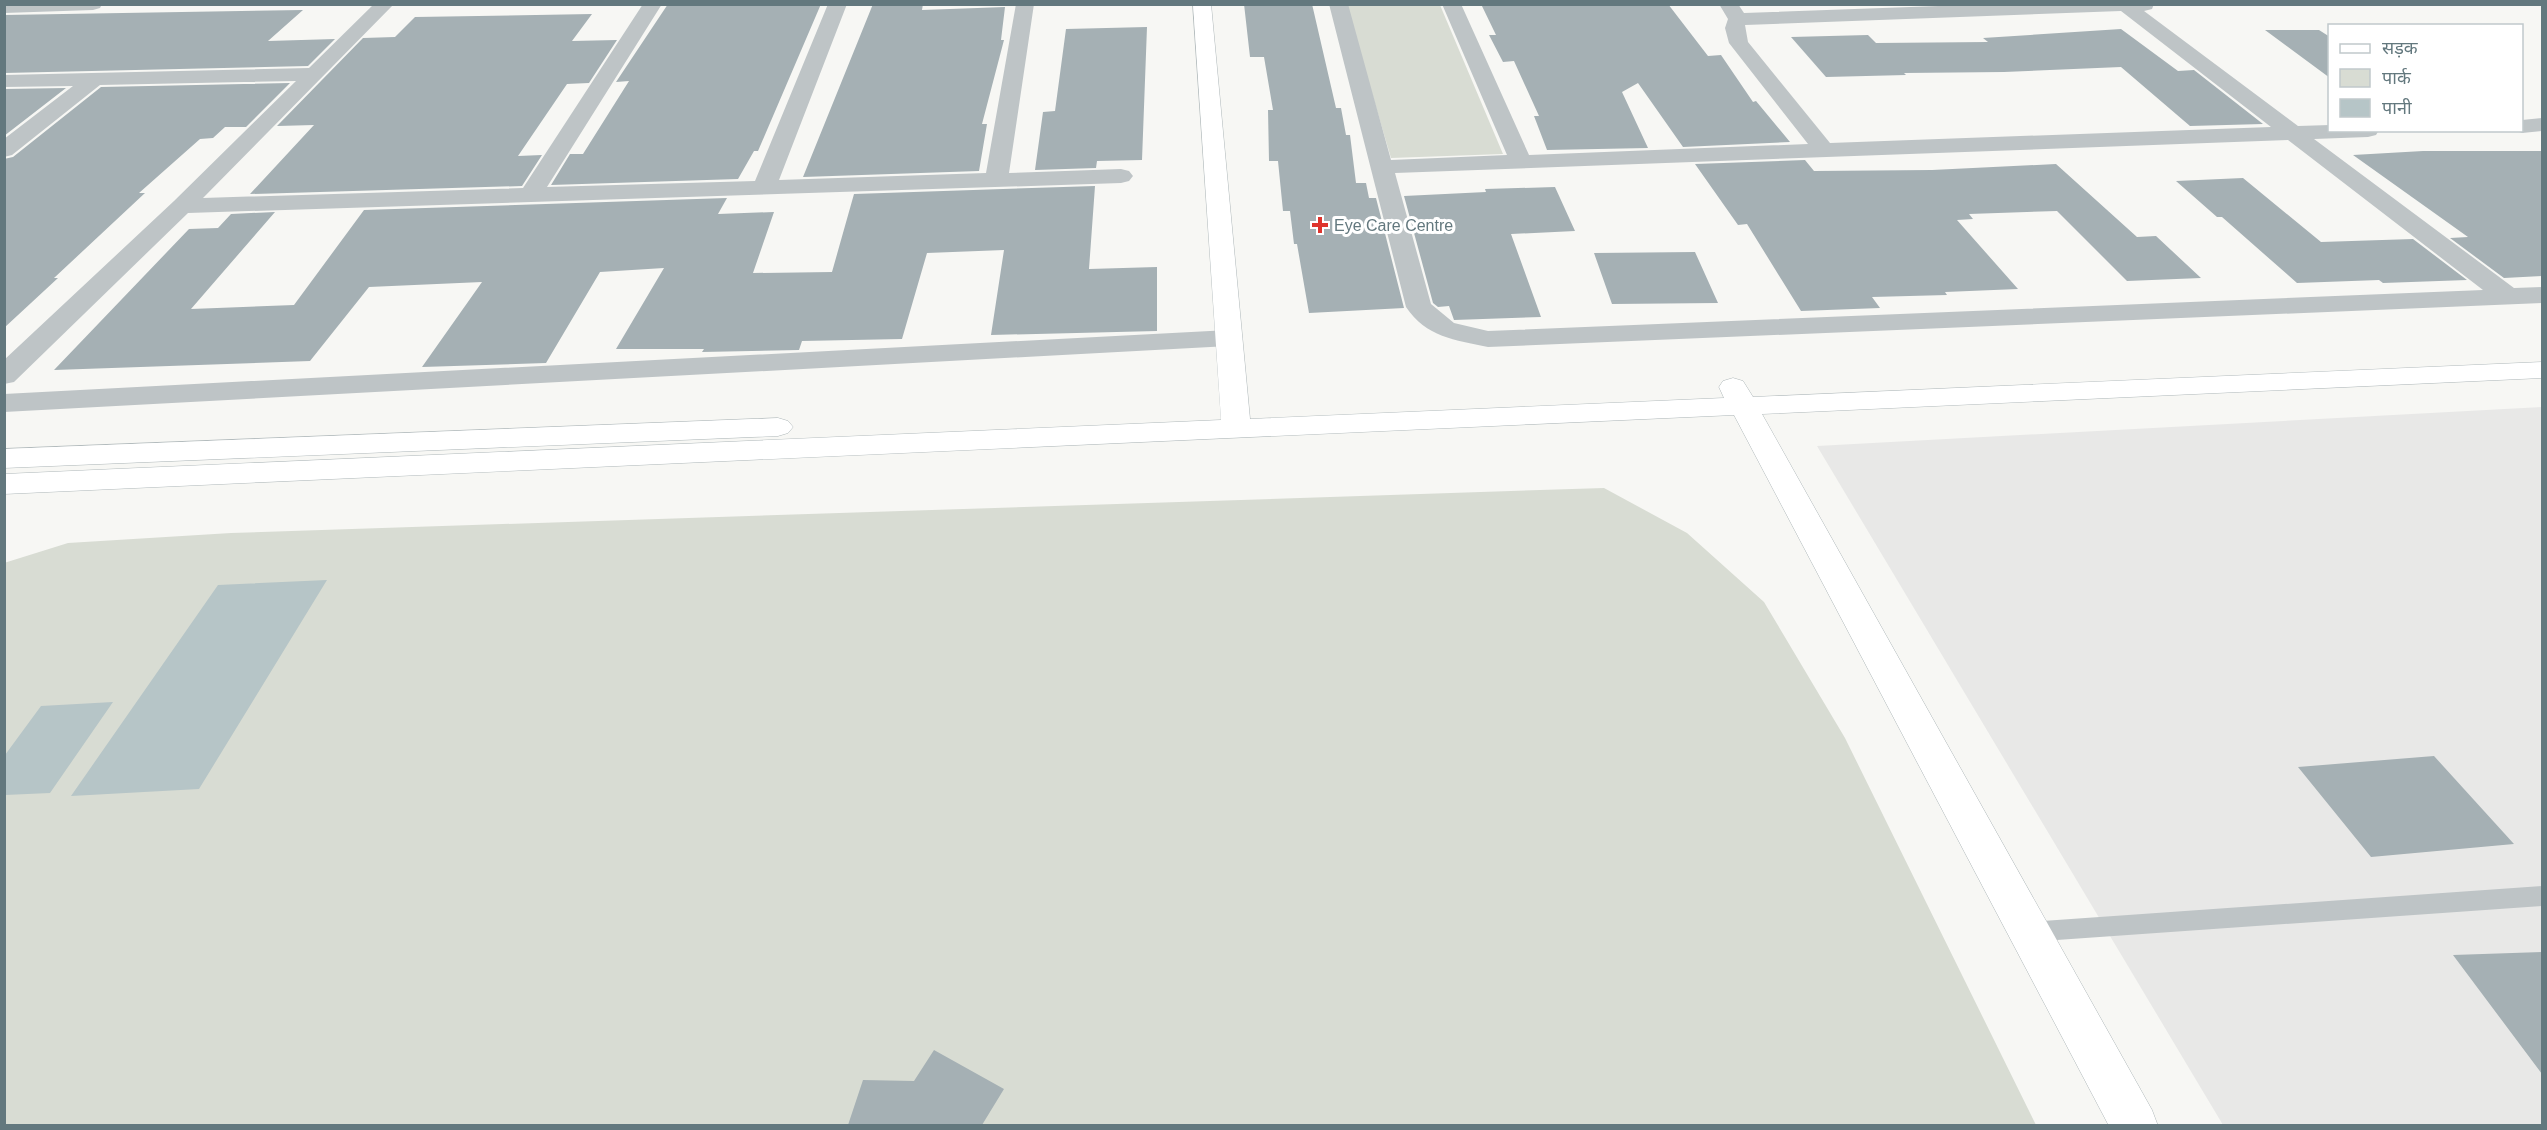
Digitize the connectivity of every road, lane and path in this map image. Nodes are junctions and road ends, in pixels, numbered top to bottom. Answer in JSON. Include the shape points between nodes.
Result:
{"nodes":[{"id":1,"x":93,"y":4,"type":"edge"},
{"id":2,"x":385,"y":4,"type":"edge"},
{"id":3,"x":653,"y":4,"type":"edge"},
{"id":4,"x":838,"y":4,"type":"edge"},
{"id":5,"x":1025,"y":4,"type":"edge"},
{"id":6,"x":1202,"y":4,"type":"edge"},
{"id":7,"x":1338,"y":4,"type":"edge"},
{"id":8,"x":1450,"y":4,"type":"edge"},
{"id":9,"x":2147,"y":4,"type":"edge"},
{"id":10,"x":2124,"y":5,"type":"edge"},
{"id":11,"x":4,"y":7,"type":"edge"},
{"id":12,"x":1733,"y":12,"type":"edge"},
{"id":13,"x":316,"y":74,"type":"junction"},
{"id":14,"x":95,"y":79,"type":"junction"},
{"id":15,"x":4,"y":81,"type":"edge"},
{"id":16,"x":2542,"y":125,"type":"edge"},
{"id":17,"x":2523,"y":126,"type":"edge"},
{"id":18,"x":2328,"y":132,"type":"edge"},
{"id":19,"x":2293,"y":133,"type":"junction"},
{"id":20,"x":4,"y":150,"type":"edge"},
{"id":21,"x":1824,"y":150,"type":"junction"},
{"id":22,"x":1521,"y":161,"type":"junction"},
{"id":23,"x":1382,"y":167,"type":"junction"},
{"id":24,"x":1121,"y":177,"type":"dead end"},
{"id":25,"x":996,"y":180,"type":"junction"},
{"id":26,"x":764,"y":188,"type":"junction"},
{"id":27,"x":530,"y":195,"type":"junction"},
{"id":28,"x":182,"y":206,"type":"junction"},
{"id":29,"x":2542,"y":295,"type":"edge"},
{"id":30,"x":2508,"y":296,"type":"junction"},
{"id":31,"x":1229,"y":338,"type":"junction"},
{"id":32,"x":2542,"y":349,"type":"edge"},
{"id":33,"x":2542,"y":370,"type":"edge"},
{"id":34,"x":4,"y":376,"type":"edge"},
{"id":35,"x":1738,"y":395,"type":"junction"},
{"id":36,"x":4,"y":403,"type":"edge"},
{"id":37,"x":1235,"y":418,"type":"junction"},
{"id":38,"x":4,"y":459,"type":"edge"},
{"id":39,"x":38,"y":482,"type":"junction"},
{"id":40,"x":4,"y":484,"type":"edge"},
{"id":41,"x":4,"y":489,"type":"edge"},
{"id":42,"x":2542,"y":896,"type":"edge"},
{"id":43,"x":2030,"y":932,"type":"junction"},
{"id":44,"x":2135,"y":1125,"type":"edge"}],
"edges":[{"from":1,"to":11,"type":"street"},
{"from":2,"to":13,"type":"street"},
{"from":3,"to":27,"type":"street"},
{"from":4,"to":26,"type":"street"},
{"from":5,"to":25,"type":"street"},
{"from":6,"to":31,"type":"main road"},
{"from":7,"to":23,"type":"street"},
{"from":8,"to":22,"type":"street"},
{"from":9,"to":10,"type":"street"},
{"from":10,"to":12,"type":"street"},
{"from":10,"to":19,"type":"street"},
{"from":12,"to":21,"type":"street","via":[[1739,43]]},
{"from":13,"to":14,"type":"street"},
{"from":13,"to":28,"type":"street"},
{"from":14,"to":15,"type":"street"},
{"from":14,"to":20,"type":"street"},
{"from":16,"to":17,"type":"street"},
{"from":18,"to":19,"type":"street"},
{"from":19,"to":21,"type":"street"},
{"from":19,"to":30,"type":"street"},
{"from":21,"to":22,"type":"street"},
{"from":22,"to":23,"type":"street"},
{"from":23,"to":30,"type":"street","via":[[1419,307],[1445,329],[1488,339]]},
{"from":24,"to":25,"type":"street"},
{"from":25,"to":26,"type":"street"},
{"from":26,"to":27,"type":"street"},
{"from":27,"to":28,"type":"street"},
{"from":28,"to":34,"type":"street"},
{"from":29,"to":30,"type":"street"},
{"from":31,"to":36,"type":"street"},
{"from":31,"to":37,"type":"main road"},
{"from":32,"to":35,"type":"main road"},
{"from":33,"to":35,"type":"main road"},
{"from":35,"to":37,"type":"main road"},
{"from":35,"to":43,"type":"main road"},
{"from":37,"to":38,"type":"main road"},
{"from":37,"to":39,"type":"main road"},
{"from":39,"to":40,"type":"main road"},
{"from":39,"to":41,"type":"street"},
{"from":42,"to":43,"type":"lane"},
{"from":43,"to":44,"type":"main road"}]}
